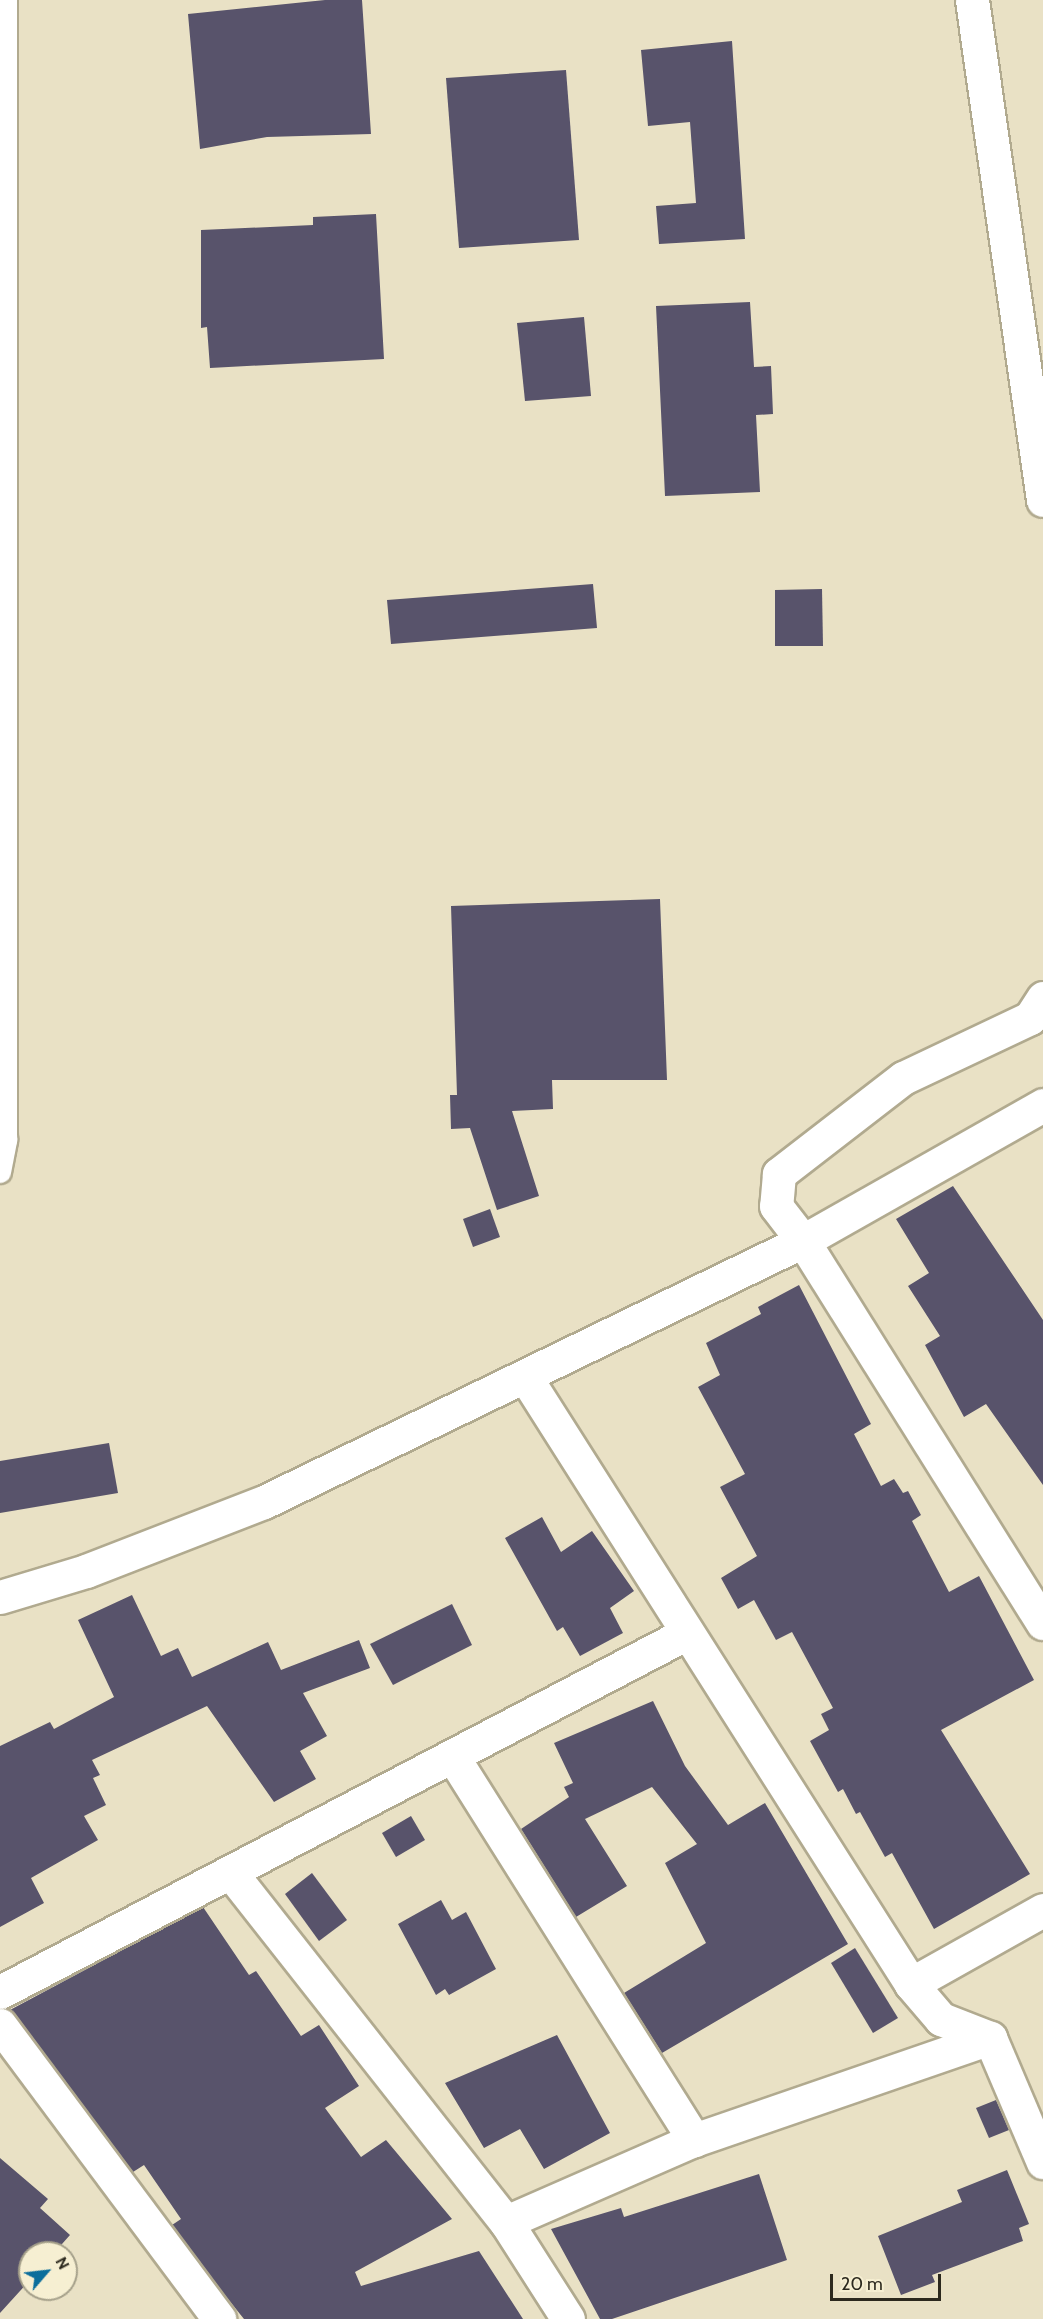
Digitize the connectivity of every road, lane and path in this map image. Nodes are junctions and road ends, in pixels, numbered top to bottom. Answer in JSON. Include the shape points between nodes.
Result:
{"nodes":[{"id":1,"x":6,"y":0,"type":"edge"},
{"id":2,"x":972,"y":0,"type":"edge"},
{"id":3,"x":1043,"y":500,"type":"edge"},
{"id":4,"x":3,"y":586,"type":"edge"},
{"id":5,"x":1043,"y":998,"type":"edge"},
{"id":6,"x":1043,"y":1105,"type":"edge"},
{"id":7,"x":0,"y":1172,"type":"edge"},
{"id":8,"x":803,"y":1241,"type":"junction"},
{"id":9,"x":526,"y":1378,"type":"junction"},
{"id":10,"x":0,"y":1597,"type":"edge"},
{"id":11,"x":1043,"y":1623,"type":"edge"},
{"id":12,"x":687,"y":1633,"type":"junction"},
{"id":13,"x":453,"y":1757,"type":"junction"},
{"id":14,"x":231,"y":1873,"type":"junction"},
{"id":15,"x":1043,"y":1910,"type":"edge"},
{"id":16,"x":911,"y":1984,"type":"junction"},
{"id":17,"x":0,"y":1992,"type":"edge"},
{"id":18,"x":0,"y":2025,"type":"edge"},
{"id":19,"x":990,"y":2038,"type":"junction"},
{"id":20,"x":694,"y":2140,"type":"junction"},
{"id":21,"x":1043,"y":2162,"type":"edge"},
{"id":22,"x":506,"y":2222,"type":"junction"},
{"id":23,"x":219,"y":2319,"type":"edge"},
{"id":24,"x":568,"y":2319,"type":"edge"}],
"edges":[{"from":1,"to":4,"type":"lane"},
{"from":2,"to":3,"type":"street"},
{"from":4,"to":7,"type":"lane","via":[[6,1140]]},
{"from":5,"to":8,"type":"street","via":[[1030,1018],[903,1078],[778,1174],[776,1206]]},
{"from":6,"to":8,"type":"street"},
{"from":8,"to":9,"type":"street"},
{"from":8,"to":11,"type":"street"},
{"from":9,"to":10,"type":"street","via":[[264,1502],[87,1571]]},
{"from":9,"to":12,"type":"street"},
{"from":12,"to":13,"type":"street"},
{"from":12,"to":16,"type":"street"},
{"from":13,"to":14,"type":"street"},
{"from":13,"to":20,"type":"street"},
{"from":14,"to":17,"type":"street"},
{"from":14,"to":22,"type":"street"},
{"from":15,"to":16,"type":"street"},
{"from":16,"to":19,"type":"street","via":[[941,2019]]},
{"from":18,"to":23,"type":"street"},
{"from":19,"to":20,"type":"street"},
{"from":19,"to":21,"type":"street"},
{"from":20,"to":22,"type":"street"},
{"from":22,"to":24,"type":"street"}]}
